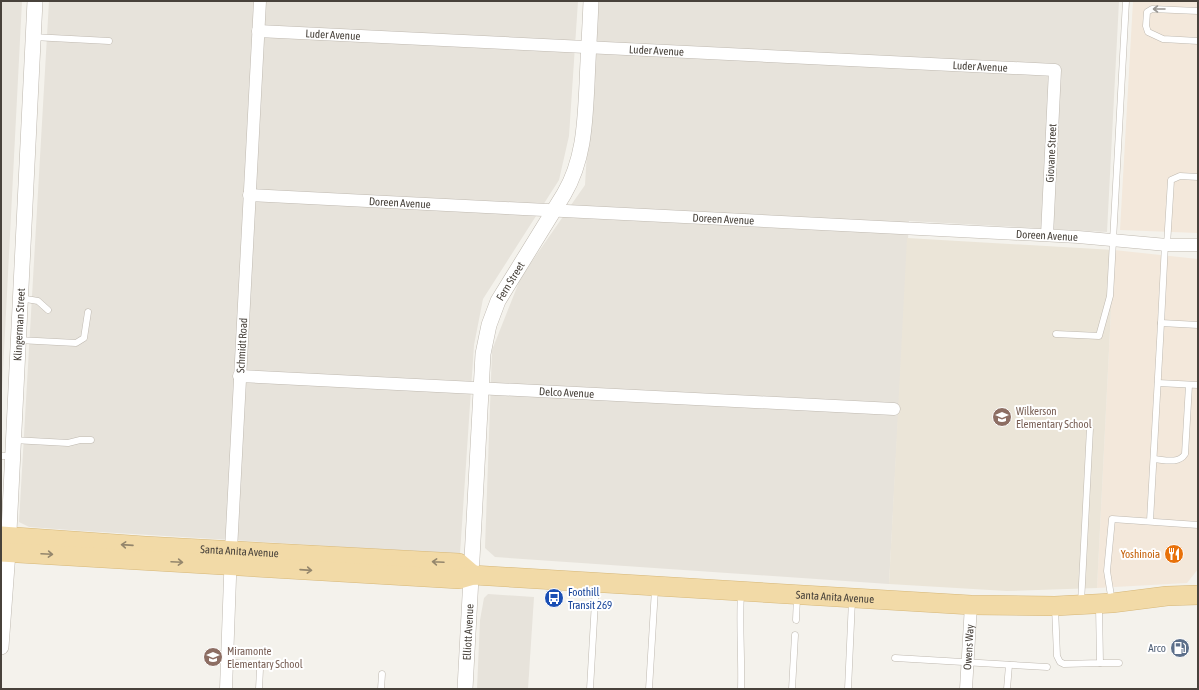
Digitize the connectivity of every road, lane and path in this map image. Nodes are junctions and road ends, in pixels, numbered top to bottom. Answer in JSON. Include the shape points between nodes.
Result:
{"nodes":[{"id":1,"x":35,"y":1,"type":"edge"},
{"id":2,"x":260,"y":1,"type":"edge"},
{"id":3,"x":591,"y":1,"type":"edge"},
{"id":4,"x":1126,"y":1,"type":"edge"},
{"id":5,"x":1198,"y":11,"type":"edge"},
{"id":6,"x":258,"y":31,"type":"junction"},
{"id":7,"x":33,"y":37,"type":"junction"},
{"id":8,"x":109,"y":41,"type":"dead end"},
{"id":9,"x":1198,"y":41,"type":"edge"},
{"id":10,"x":589,"y":48,"type":"junction"},
{"id":11,"x":1055,"y":70,"type":"joint"},
{"id":12,"x":1198,"y":177,"type":"edge"},
{"id":13,"x":249,"y":195,"type":"junction"},
{"id":14,"x":555,"y":211,"type":"junction"},
{"id":15,"x":1047,"y":235,"type":"junction"},
{"id":16,"x":1114,"y":240,"type":"junction"},
{"id":17,"x":1166,"y":244,"type":"junction"},
{"id":18,"x":1198,"y":245,"type":"edge"},
{"id":19,"x":20,"y":298,"type":"junction"},
{"id":20,"x":48,"y":310,"type":"dead end"},
{"id":21,"x":88,"y":312,"type":"dead end"},
{"id":22,"x":1161,"y":323,"type":"junction"},
{"id":23,"x":1198,"y":325,"type":"edge"},
{"id":24,"x":1056,"y":334,"type":"dead end"},
{"id":25,"x":18,"y":340,"type":"junction"},
{"id":26,"x":240,"y":376,"type":"junction"},
{"id":27,"x":1158,"y":383,"type":"junction"},
{"id":28,"x":1189,"y":384,"type":"junction"},
{"id":29,"x":1198,"y":385,"type":"edge"},
{"id":30,"x":482,"y":388,"type":"junction"},
{"id":31,"x":894,"y":409,"type":"dead end"},
{"id":32,"x":1090,"y":428,"type":"dead end"},
{"id":33,"x":13,"y":440,"type":"junction"},
{"id":34,"x":91,"y":440,"type":"dead end"},
{"id":35,"x":7,"y":456,"type":"edge"},
{"id":36,"x":1154,"y":459,"type":"junction"},
{"id":37,"x":1150,"y":521,"type":"junction"},
{"id":38,"x":1198,"y":525,"type":"edge"},
{"id":39,"x":5,"y":544,"type":"edge"},
{"id":40,"x":230,"y":558,"type":"junction"},
{"id":41,"x":473,"y":575,"type":"junction"},
{"id":42,"x":596,"y":583,"type":"junction"},
{"id":43,"x":655,"y":586,"type":"junction"},
{"id":44,"x":741,"y":592,"type":"junction"},
{"id":45,"x":797,"y":595,"type":"junction"},
{"id":46,"x":1198,"y":595,"type":"edge"},
{"id":47,"x":852,"y":599,"type":"junction"},
{"id":48,"x":1097,"y":604,"type":"junction"},
{"id":49,"x":971,"y":605,"type":"junction"},
{"id":50,"x":1055,"y":606,"type":"junction"},
{"id":51,"x":796,"y":620,"type":"dead end"},
{"id":52,"x":795,"y":635,"type":"dead end"},
{"id":53,"x":1,"y":647,"type":"edge"},
{"id":54,"x":894,"y":658,"type":"dead end"},
{"id":55,"x":226,"y":662,"type":"junction"},
{"id":56,"x":967,"y":662,"type":"junction"},
{"id":57,"x":1100,"y":663,"type":"junction"},
{"id":58,"x":1119,"y":663,"type":"dead end"},
{"id":59,"x":1009,"y":665,"type":"junction"},
{"id":60,"x":1047,"y":667,"type":"dead end"},
{"id":61,"x":382,"y":674,"type":"dead end"},
{"id":62,"x":226,"y":689,"type":"edge"},
{"id":63,"x":259,"y":689,"type":"edge"},
{"id":64,"x":381,"y":689,"type":"edge"},
{"id":65,"x":465,"y":689,"type":"edge"},
{"id":66,"x":590,"y":689,"type":"edge"},
{"id":67,"x":648,"y":689,"type":"edge"},
{"id":68,"x":741,"y":689,"type":"edge"},
{"id":69,"x":792,"y":689,"type":"edge"},
{"id":70,"x":848,"y":689,"type":"edge"},
{"id":71,"x":966,"y":689,"type":"edge"},
{"id":72,"x":1007,"y":689,"type":"edge"}],
"edges":[{"from":1,"to":7,"type":"street","name":"Klingerman Street"},
{"from":2,"to":6,"type":"street","name":"Schmidt Road"},
{"from":3,"to":10,"type":"street","name":"Fern Street"},
{"from":4,"to":16,"type":"lane"},
{"from":5,"to":9,"type":"lane","one_way":true,"via":[[1152,9],[1147,12],[1146,26],[1148,32],[1163,39]]},
{"from":6,"to":10,"type":"street","name":"Luder Avenue"},
{"from":6,"to":13,"type":"street","name":"Schmidt Road"},
{"from":7,"to":8,"type":"lane"},
{"from":7,"to":19,"type":"street","name":"Klingerman Street"},
{"from":10,"to":11,"type":"street","name":"Luder Avenue"},
{"from":10,"to":14,"type":"street","name":"Fern Street","via":[[585,126],[580,157],[571,182]]},
{"from":11,"to":15,"type":"street","name":"Giovane Street"},
{"from":12,"to":17,"type":"lane","via":[[1180,176],[1171,180]]},
{"from":13,"to":14,"type":"street","name":"Doreen Avenue"},
{"from":13,"to":26,"type":"street","name":"Schmidt Road"},
{"from":14,"to":15,"type":"street","name":"Doreen Avenue"},
{"from":14,"to":30,"type":"street","name":"Fern Street","via":[[498,300],[483,354]]},
{"from":15,"to":16,"type":"street","name":"Doreen Avenue"},
{"from":16,"to":17,"type":"street","name":"Doreen Avenue"},
{"from":16,"to":24,"type":"lane","via":[[1110,296],[1099,336]]},
{"from":17,"to":18,"type":"street","name":"Doreen Avenue"},
{"from":17,"to":22,"type":"lane"},
{"from":19,"to":20,"type":"lane","via":[[38,301]]},
{"from":19,"to":25,"type":"street","name":"Klingerman Street"},
{"from":21,"to":25,"type":"lane","via":[[84,338],[76,343]]},
{"from":22,"to":23,"type":"lane"},
{"from":22,"to":27,"type":"lane"},
{"from":25,"to":33,"type":"street","name":"Klingerman Street"},
{"from":26,"to":30,"type":"street","name":"Delco Avenue"},
{"from":26,"to":40,"type":"street","name":"Schmidt Road"},
{"from":27,"to":28,"type":"lane"},
{"from":27,"to":36,"type":"lane"},
{"from":28,"to":29,"type":"lane"},
{"from":28,"to":36,"type":"lane","via":[[1186,454],[1178,460]]},
{"from":30,"to":31,"type":"street","name":"Delco Avenue"},
{"from":30,"to":41,"type":"street","name":"Fern Street"},
{"from":32,"to":48,"type":"lane"},
{"from":33,"to":34,"type":"lane","via":[[68,443]]},
{"from":33,"to":35,"type":"street","name":"Klingerman Street"},
{"from":35,"to":39,"type":"street","name":"Klingerman Street"},
{"from":36,"to":37,"type":"lane"},
{"from":37,"to":38,"type":"lane"},
{"from":37,"to":48,"type":"lane","via":[[1112,519],[1108,570]]},
{"from":39,"to":40,"type":"main road","name":"Santa Anita Avenue"},
{"from":39,"to":53,"type":"street","name":"Klingerman Street"},
{"from":40,"to":41,"type":"main road","name":"Santa Anita Avenue","via":[[459,563]]},
{"from":40,"to":55,"type":"street","name":"Schmidt Road"},
{"from":41,"to":42,"type":"main road","name":"Santa Anita Avenue"},
{"from":41,"to":65,"type":"street","name":"Elliott Avenue"},
{"from":42,"to":43,"type":"main road","name":"Santa Anita Avenue"},
{"from":42,"to":66,"type":"lane"},
{"from":43,"to":44,"type":"main road","name":"Santa Anita Avenue"},
{"from":43,"to":67,"type":"lane"},
{"from":44,"to":45,"type":"main road","name":"Santa Anita Avenue"},
{"from":44,"to":68,"type":"lane"},
{"from":45,"to":47,"type":"main road","name":"Santa Anita Avenue"},
{"from":45,"to":51,"type":"lane"},
{"from":46,"to":48,"type":"main road","name":"Santa Anita Avenue"},
{"from":47,"to":49,"type":"main road","name":"Santa Anita Avenue"},
{"from":47,"to":70,"type":"lane"},
{"from":48,"to":50,"type":"main road","name":"Santa Anita Avenue"},
{"from":48,"to":57,"type":"lane"},
{"from":49,"to":50,"type":"main road","name":"Santa Anita Avenue"},
{"from":49,"to":56,"type":"street","name":"Owens Way"},
{"from":50,"to":57,"type":"lane","via":[[1057,656],[1060,662]]},
{"from":52,"to":69,"type":"lane"},
{"from":54,"to":56,"type":"lane"},
{"from":55,"to":62,"type":"street","name":"Schmidt Road"},
{"from":55,"to":63,"type":"lane","via":[[257,665],[260,669]]},
{"from":56,"to":59,"type":"lane"},
{"from":56,"to":71,"type":"street","name":"Owens Way"},
{"from":57,"to":58,"type":"lane"},
{"from":59,"to":60,"type":"lane"},
{"from":59,"to":72,"type":"lane"},
{"from":61,"to":64,"type":"lane"}]}
